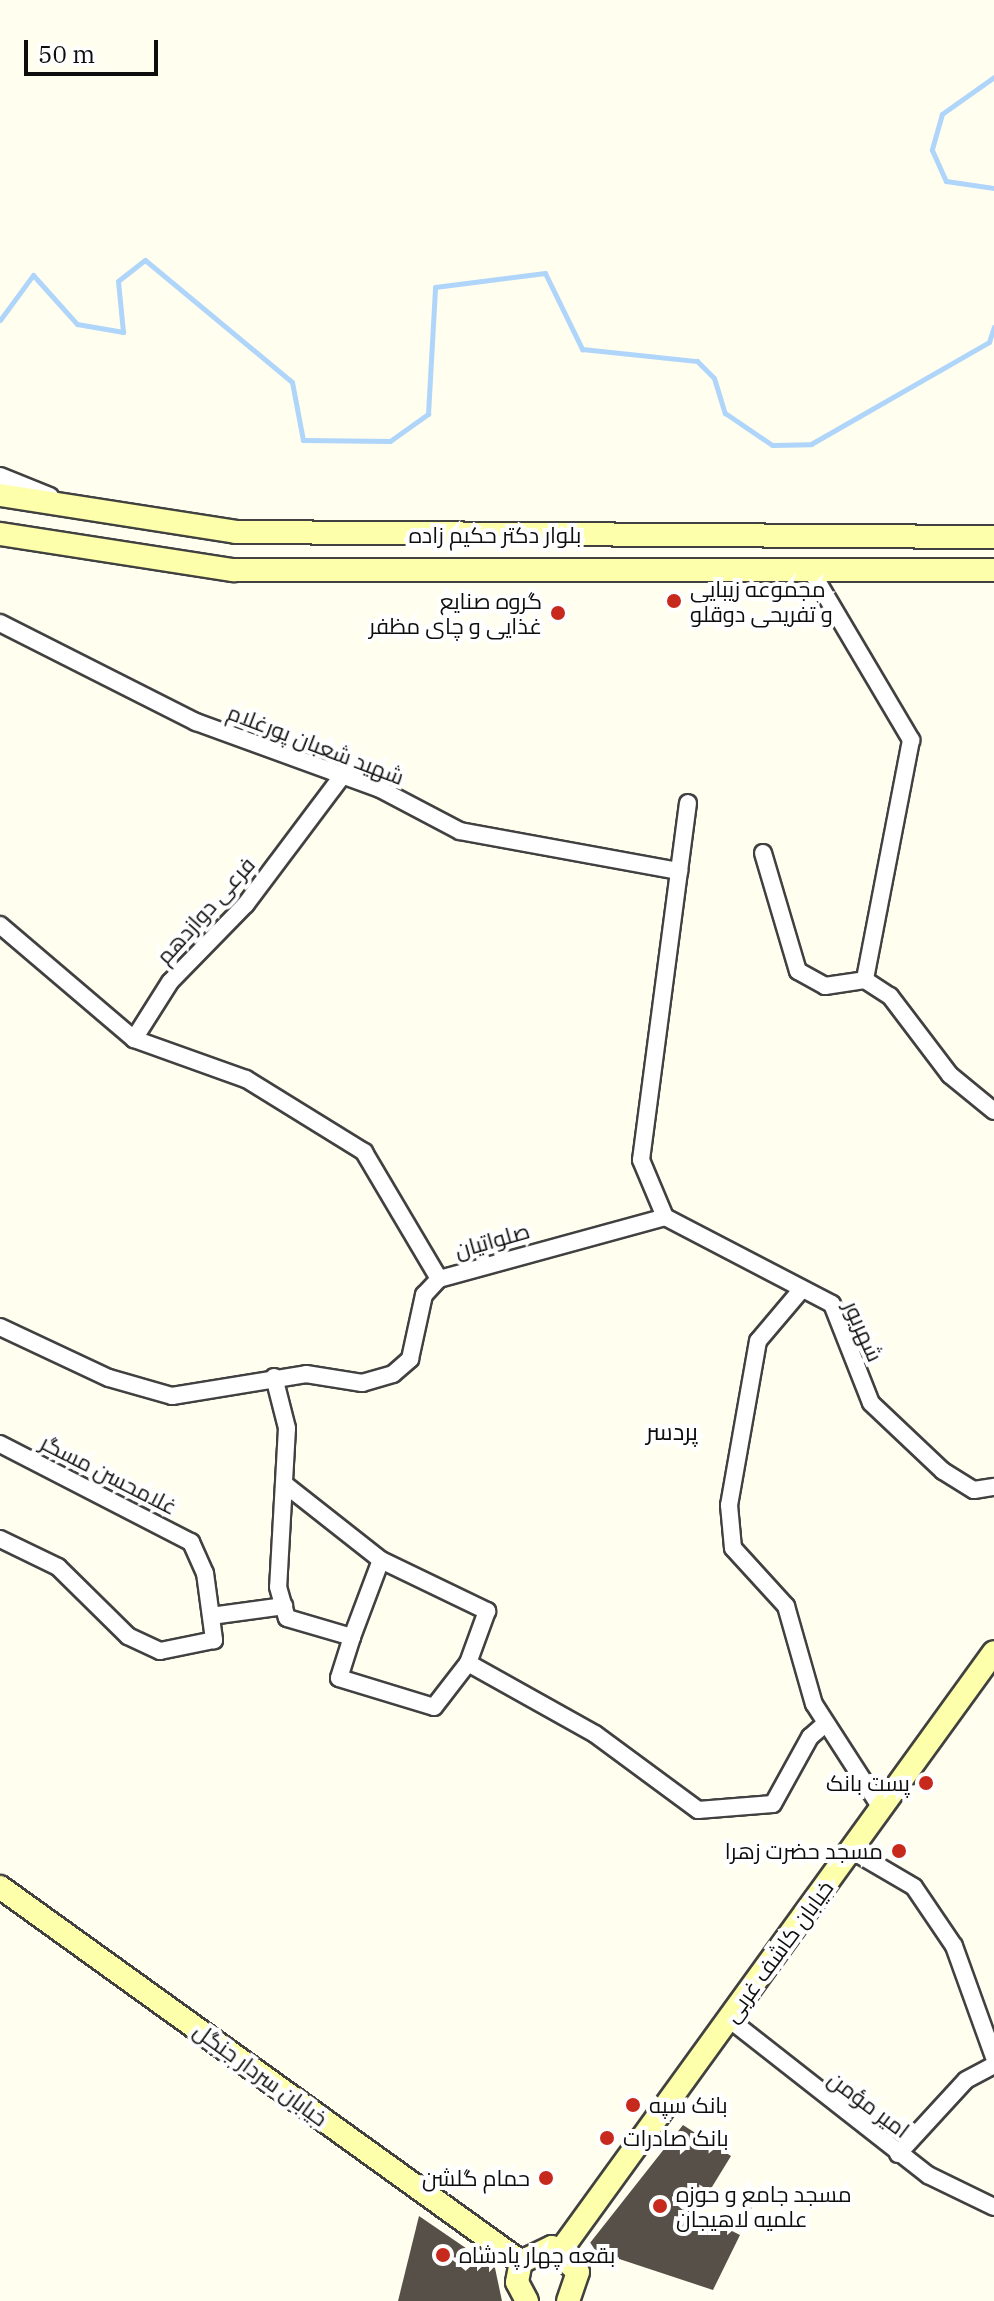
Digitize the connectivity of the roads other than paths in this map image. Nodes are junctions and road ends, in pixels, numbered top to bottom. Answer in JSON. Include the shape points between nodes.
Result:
{"nodes":[{"id":1,"x":0,"y":476,"type":"edge"},
{"id":2,"x":0,"y":495,"type":"edge"},
{"id":3,"x":83,"y":510,"type":"junction"},
{"id":4,"x":0,"y":534,"type":"edge"},
{"id":5,"x":426,"y":535,"type":"junction"},
{"id":6,"x":717,"y":535,"type":"junction"},
{"id":7,"x":994,"y":537,"type":"edge"},
{"id":8,"x":424,"y":566,"type":"junction"},
{"id":9,"x":717,"y":568,"type":"junction"},
{"id":10,"x":810,"y":569,"type":"junction"},
{"id":11,"x":994,"y":570,"type":"edge"},
{"id":12,"x":0,"y":623,"type":"edge"},
{"id":13,"x":343,"y":775,"type":"junction"},
{"id":14,"x":688,"y":803,"type":"dead end"},
{"id":15,"x":763,"y":853,"type":"dead end"},
{"id":16,"x":679,"y":871,"type":"junction"},
{"id":17,"x":0,"y":925,"type":"edge"},
{"id":18,"x":865,"y":980,"type":"junction"},
{"id":19,"x":134,"y":1039,"type":"junction"},
{"id":20,"x":994,"y":1111,"type":"edge"},
{"id":21,"x":665,"y":1217,"type":"junction"},
{"id":22,"x":439,"y":1279,"type":"junction"},
{"id":23,"x":802,"y":1289,"type":"junction"},
{"id":24,"x":0,"y":1327,"type":"edge"},
{"id":25,"x":274,"y":1377,"type":"junction"},
{"id":26,"x":0,"y":1444,"type":"edge"},
{"id":27,"x":287,"y":1486,"type":"junction"},
{"id":28,"x":994,"y":1487,"type":"edge"},
{"id":29,"x":0,"y":1539,"type":"edge"},
{"id":30,"x":381,"y":1560,"type":"junction"},
{"id":31,"x":284,"y":1606,"type":"junction"},
{"id":32,"x":211,"y":1616,"type":"junction"},
{"id":33,"x":352,"y":1637,"type":"junction"},
{"id":34,"x":994,"y":1652,"type":"edge"},
{"id":35,"x":468,"y":1663,"type":"junction"},
{"id":36,"x":825,"y":1724,"type":"junction"},
{"id":37,"x":881,"y":1808,"type":"junction"},
{"id":38,"x":851,"y":1850,"type":"junction"},
{"id":39,"x":0,"y":1887,"type":"edge"},
{"id":40,"x":729,"y":2019,"type":"junction"},
{"id":41,"x":994,"y":2057,"type":"edge"},
{"id":42,"x":994,"y":2065,"type":"edge"},
{"id":43,"x":898,"y":2154,"type":"junction"},
{"id":44,"x":994,"y":2207,"type":"edge"},
{"id":45,"x":561,"y":2250,"type":"junction"},
{"id":46,"x":521,"y":2262,"type":"junction"},
{"id":47,"x":571,"y":2300,"type":"edge"},
{"id":48,"x":526,"y":2301,"type":"edge"}],
"edges":[{"from":1,"to":3,"type":"street"},
{"from":2,"to":3,"type":"main road","name":"بلوار دکتر حکیم زاده"},
{"from":3,"to":5,"type":"main road","name":"بلوار دکتر حکیم زاده","via":[[236,532]]},
{"from":4,"to":8,"type":"main road","name":"بلوار دکتر حکیم زاده","via":[[233,570]]},
{"from":5,"to":6,"type":"main road","name":"بلوار دکتر حکیم زاده"},
{"from":5,"to":8,"type":"main road"},
{"from":6,"to":7,"type":"main road","name":"بلوار دکتر حکیم زاده"},
{"from":6,"to":9,"type":"main road"},
{"from":8,"to":9,"type":"main road","name":"بلوار دکتر حکیم زاده"},
{"from":9,"to":10,"type":"main road","name":"بلوار دکتر حکیم زاده"},
{"from":10,"to":11,"type":"main road","name":"بلوار دکتر حکیم زاده"},
{"from":10,"to":18,"type":"street","via":[[911,740]]},
{"from":12,"to":13,"type":"street","name":"شهید شعبان پورغلام","via":[[196,722]]},
{"from":13,"to":16,"type":"street","name":"شهید شعبان پورغلام","via":[[460,831]]},
{"from":13,"to":19,"type":"street","name":"فرعی دوازدهم","via":[[246,904],[170,982]]},
{"from":14,"to":16,"type":"street"},
{"from":15,"to":18,"type":"street","via":[[798,971],[825,986]]},
{"from":16,"to":21,"type":"street","via":[[641,1160]]},
{"from":17,"to":19,"type":"street","name":"صلواتیان"},
{"from":18,"to":20,"type":"street","via":[[890,996],[950,1075]]},
{"from":19,"to":22,"type":"street","name":"صلواتیان","via":[[246,1079],[364,1152]]},
{"from":21,"to":22,"type":"street","name":"صلواتیان"},
{"from":21,"to":23,"type":"street","name":"شهریور"},
{"from":22,"to":25,"type":"street","via":[[424,1295],[410,1359],[393,1374],[362,1383]]},
{"from":23,"to":28,"type":"street","name":"شهریور","via":[[832,1304],[871,1403],[943,1471],[974,1490]]},
{"from":23,"to":36,"type":"street","via":[[758,1341],[729,1505],[733,1548],[786,1606]]},
{"from":24,"to":25,"type":"street","via":[[109,1378],[172,1396]]},
{"from":25,"to":27,"type":"street","via":[[287,1428]]},
{"from":26,"to":32,"type":"street","name":"غلامحسن مسگر","via":[[191,1542]]},
{"from":27,"to":30,"type":"street"},
{"from":27,"to":31,"type":"street","via":[[278,1587]]},
{"from":29,"to":32,"type":"street","name":"غلامحسن مسگر","via":[[58,1567],[128,1636],[160,1651],[214,1640]]},
{"from":30,"to":33,"type":"street"},
{"from":30,"to":35,"type":"street","via":[[487,1611]]},
{"from":31,"to":32,"type":"street"},
{"from":31,"to":33,"type":"street","via":[[287,1618]]},
{"from":33,"to":35,"type":"street","via":[[339,1678],[434,1707]]},
{"from":34,"to":37,"type":"main road","name":"خیابان کاشف غربی"},
{"from":35,"to":36,"type":"street","via":[[595,1734],[698,1810],[773,1804],[810,1737]]},
{"from":36,"to":37,"type":"street"},
{"from":37,"to":38,"type":"main road","name":"خیابان کاشف غربی"},
{"from":38,"to":40,"type":"main road","name":"خیابان کاشف غربی"},
{"from":38,"to":41,"type":"street","via":[[914,1887],[954,1946]]},
{"from":39,"to":46,"type":"main road","name":"خیابان سردار جنگل"},
{"from":40,"to":43,"type":"street","name":"امیر مؤمن"},
{"from":40,"to":45,"type":"main road","name":"خیابان کاشف غربی"},
{"from":42,"to":43,"type":"street","via":[[966,2080]]},
{"from":43,"to":44,"type":"street","name":"امیر مؤمن"},
{"from":45,"to":46,"type":"main road","via":[[543,2247]]},
{"from":45,"to":47,"type":"main road","via":[[578,2272]]},
{"from":46,"to":48,"type":"main road","via":[[517,2282]]}]}
